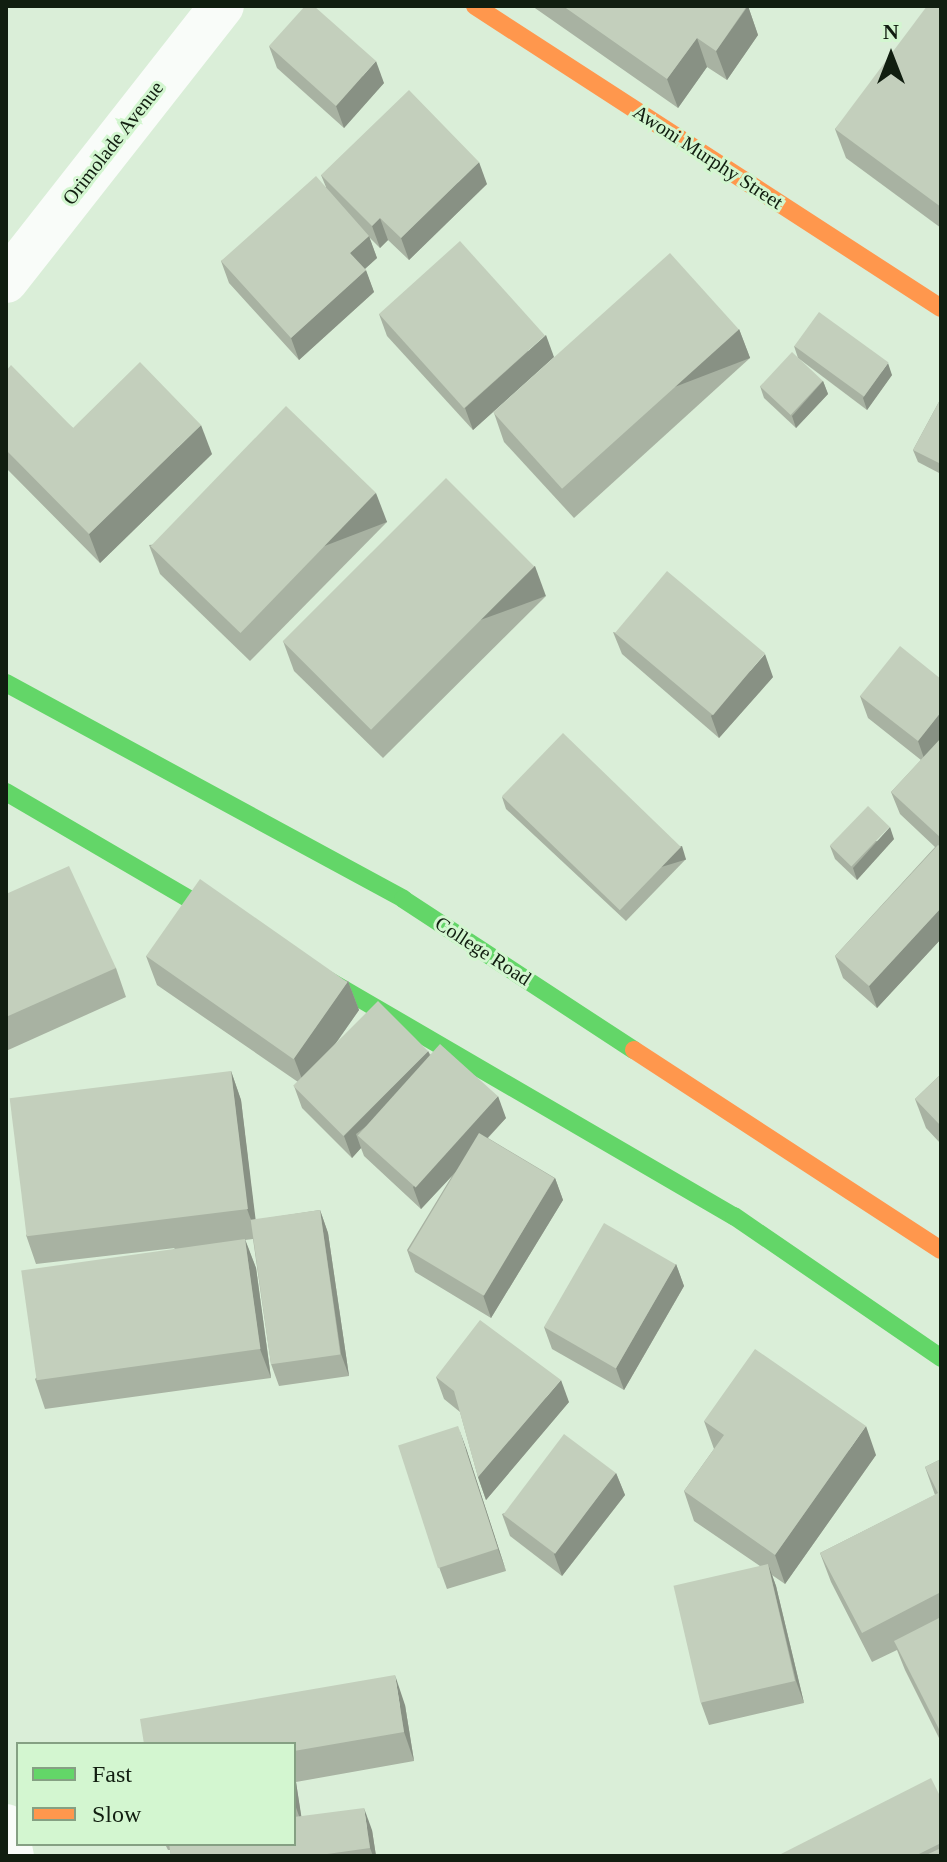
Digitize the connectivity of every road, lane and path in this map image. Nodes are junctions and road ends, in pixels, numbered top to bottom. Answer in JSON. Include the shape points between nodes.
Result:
{"nodes":[{"id":1,"x":475,"y":6,"type":"edge"},
{"id":2,"x":207,"y":10,"type":"edge"},
{"id":3,"x":6,"y":281,"type":"edge"},
{"id":4,"x":941,"y":308,"type":"edge"},
{"id":5,"x":6,"y":683,"type":"edge"},
{"id":6,"x":6,"y":792,"type":"edge"},
{"id":7,"x":253,"y":936,"type":"edge"},
{"id":8,"x":281,"y":952,"type":"edge"},
{"id":9,"x":941,"y":1250,"type":"edge"},
{"id":10,"x":941,"y":1358,"type":"edge"},
{"id":11,"x":6,"y":1826,"type":"edge"},
{"id":12,"x":12,"y":1856,"type":"edge"}],
"edges":[{"from":1,"to":4,"type":"main road","name":"Awoni Murphy Street"},
{"from":2,"to":3,"type":"street","name":"Orimolade Avenue"},
{"from":5,"to":9,"type":"main road","name":"College Road","via":[[403,899]]},
{"from":6,"to":7,"type":"main road"},
{"from":8,"to":10,"type":"main road","via":[[734,1216]]},
{"from":11,"to":12,"type":"street"}]}
